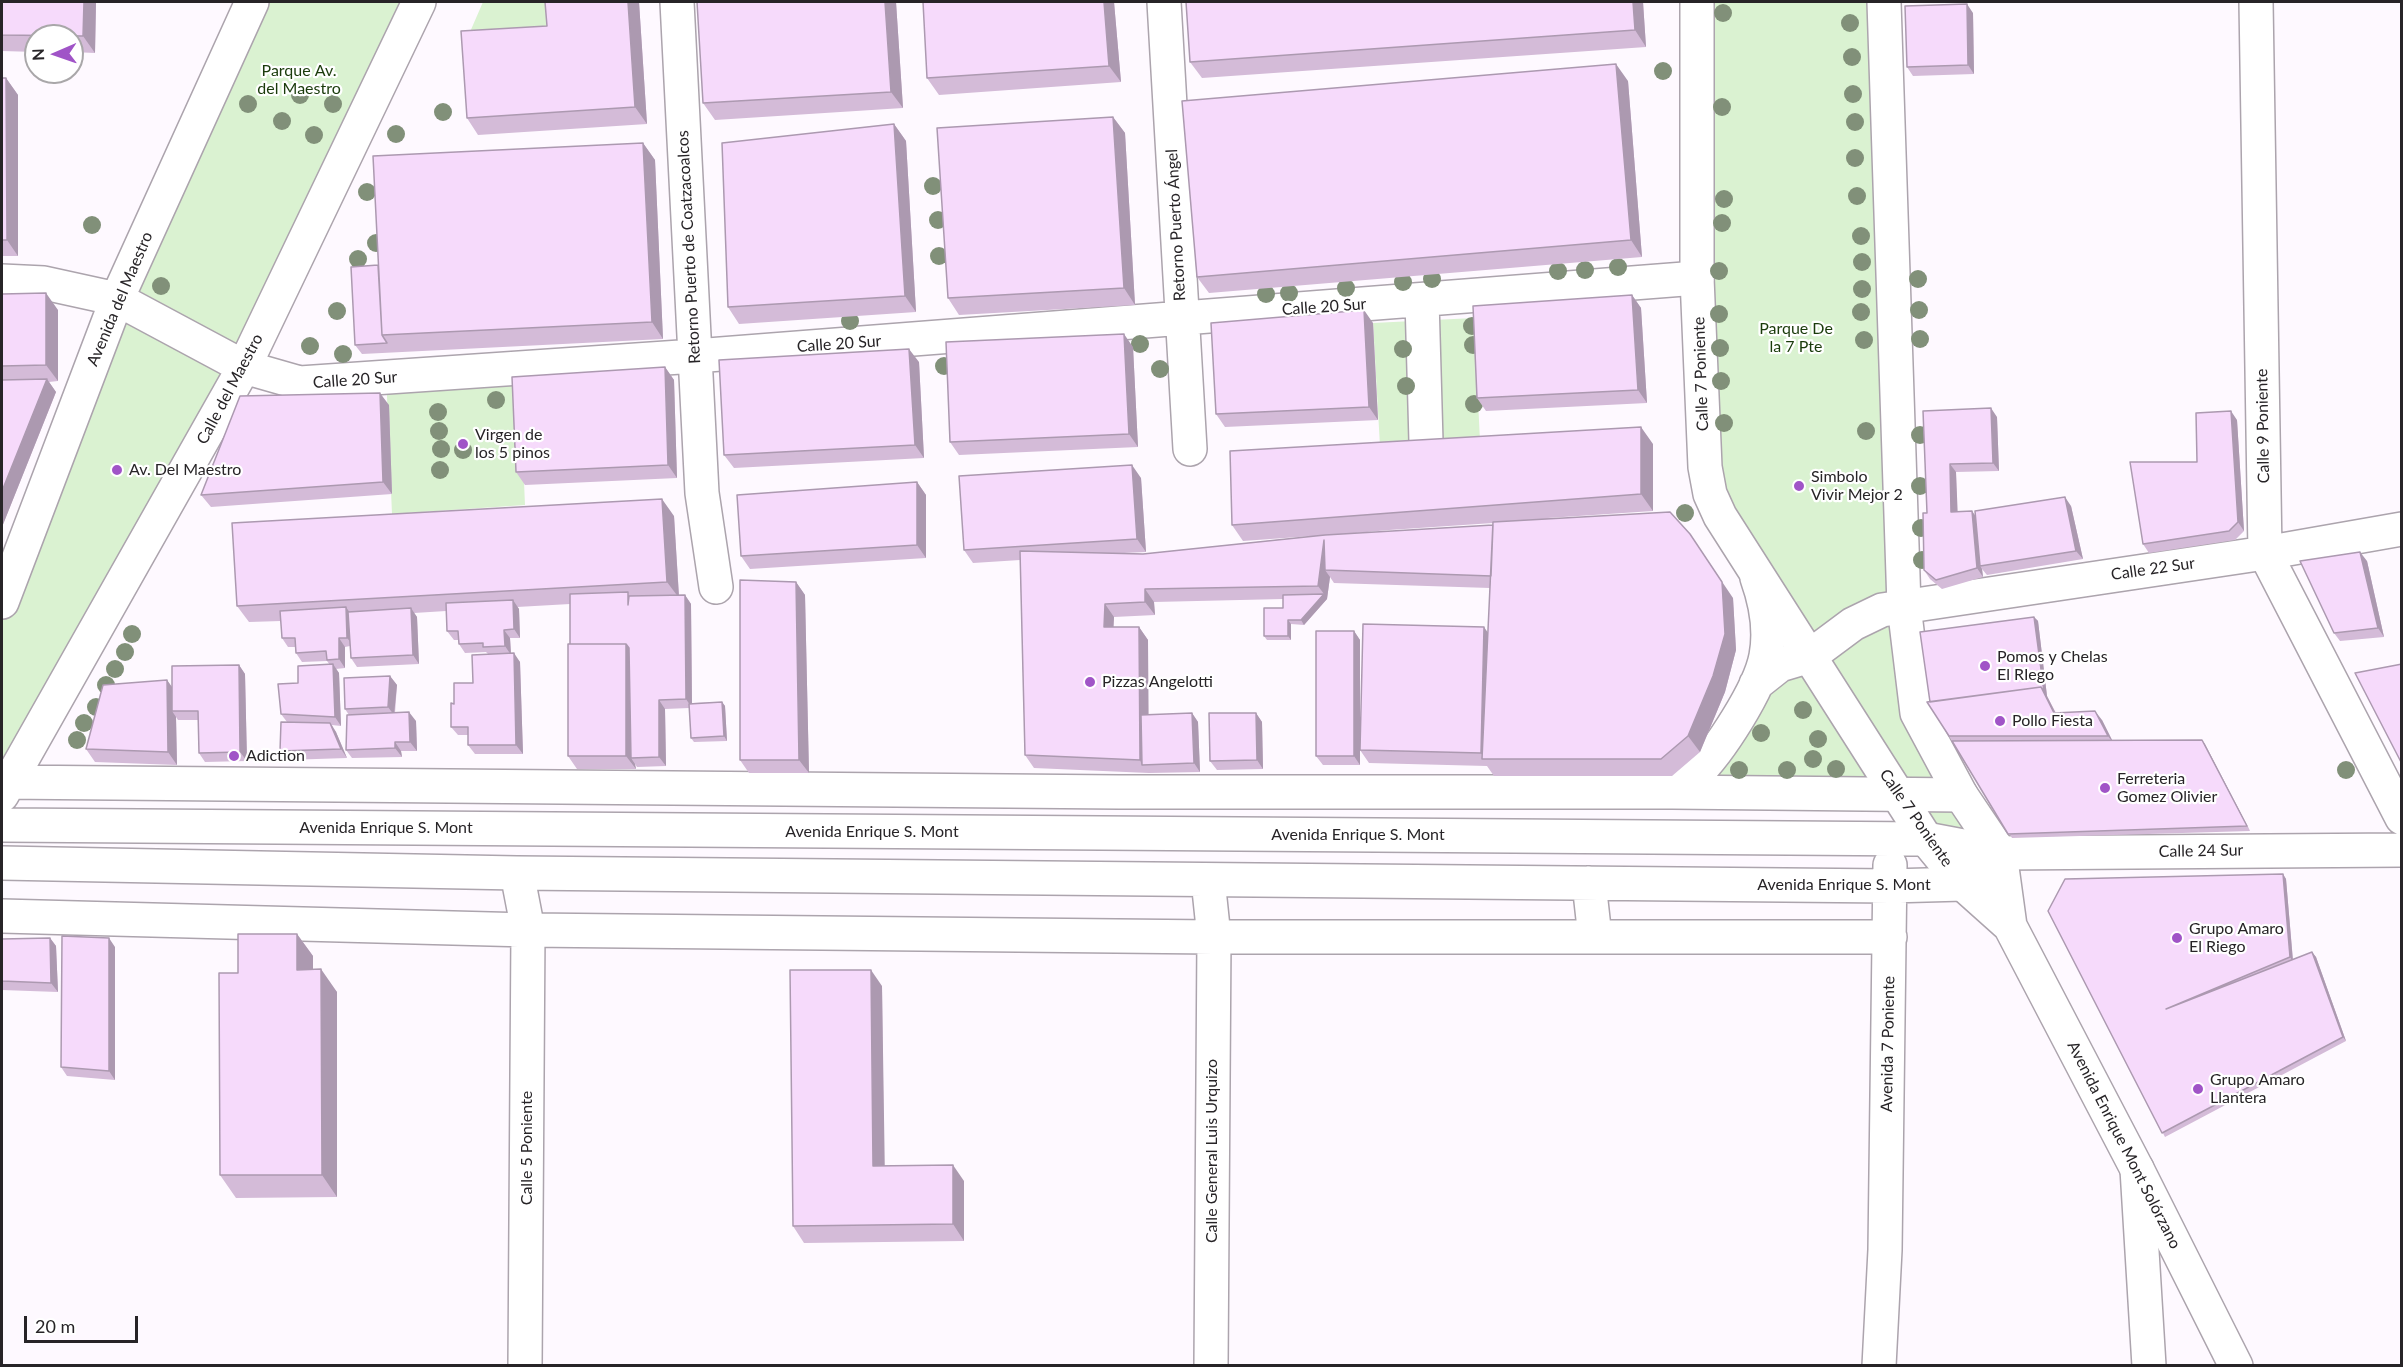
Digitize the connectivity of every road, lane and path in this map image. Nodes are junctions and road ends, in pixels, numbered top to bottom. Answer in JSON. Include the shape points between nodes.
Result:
{"nodes":[{"id":1,"x":252,"y":2,"type":"edge"},
{"id":2,"x":418,"y":2,"type":"edge"},
{"id":3,"x":677,"y":2,"type":"edge"},
{"id":4,"x":1164,"y":2,"type":"edge"},
{"id":5,"x":1697,"y":2,"type":"edge"},
{"id":6,"x":1884,"y":2,"type":"edge"},
{"id":7,"x":2256,"y":2,"type":"edge"},
{"id":8,"x":1697,"y":279,"type":"junction"},
{"id":9,"x":2,"y":281,"type":"edge"},
{"id":10,"x":117,"y":299,"type":"junction"},
{"id":11,"x":1422,"y":300,"type":"junction"},
{"id":12,"x":1181,"y":318,"type":"junction"},
{"id":13,"x":695,"y":356,"type":"junction"},
{"id":14,"x":244,"y":367,"type":"junction"},
{"id":15,"x":1426,"y":442,"type":"edge"},
{"id":16,"x":1190,"y":448,"type":"dead end"},
{"id":17,"x":2402,"y":529,"type":"edge"},
{"id":18,"x":2265,"y":553,"type":"junction"},
{"id":19,"x":1752,"y":562,"type":"junction"},
{"id":20,"x":716,"y":587,"type":"dead end"},
{"id":21,"x":2,"y":602,"type":"edge"},
{"id":22,"x":1905,"y":606,"type":"junction"},
{"id":23,"x":1810,"y":656,"type":"junction"},
{"id":24,"x":1756,"y":684,"type":"junction"},
{"id":25,"x":4,"y":786,"type":"edge"},
{"id":26,"x":1672,"y":792,"type":"junction"},
{"id":27,"x":1961,"y":795,"type":"junction"},
{"id":28,"x":1899,"y":796,"type":"junction"},
{"id":29,"x":2402,"y":818,"type":"edge"},
{"id":30,"x":2,"y":825,"type":"edge"},
{"id":31,"x":1890,"y":839,"type":"junction"},
{"id":32,"x":1926,"y":839,"type":"junction"},
{"id":33,"x":2402,"y":850,"type":"edge"},
{"id":34,"x":2000,"y":853,"type":"junction"},
{"id":35,"x":2,"y":863,"type":"edge"},
{"id":36,"x":517,"y":873,"type":"junction"},
{"id":37,"x":1208,"y":880,"type":"junction"},
{"id":38,"x":1589,"y":883,"type":"junction"},
{"id":39,"x":1963,"y":884,"type":"junction"},
{"id":40,"x":1890,"y":886,"type":"junction"},
{"id":41,"x":2,"y":916,"type":"edge"},
{"id":42,"x":2010,"y":926,"type":"junction"},
{"id":43,"x":528,"y":930,"type":"junction"},
{"id":44,"x":1214,"y":937,"type":"junction"},
{"id":45,"x":1595,"y":937,"type":"junction"},
{"id":46,"x":1890,"y":937,"type":"junction"},
{"id":47,"x":2137,"y":1169,"type":"junction"},
{"id":48,"x":1885,"y":1250,"type":"junction"},
{"id":49,"x":525,"y":1365,"type":"edge"},
{"id":50,"x":1211,"y":1365,"type":"edge"},
{"id":51,"x":1879,"y":1365,"type":"edge"},
{"id":52,"x":1901,"y":1365,"type":"edge"},
{"id":53,"x":2149,"y":1365,"type":"edge"},
{"id":54,"x":2236,"y":1365,"type":"edge"}],
"edges":[{"from":1,"to":10,"type":"street","name":"Avenida del Maestro"},
{"from":2,"to":14,"type":"street","name":"Calle del Maestro"},
{"from":3,"to":13,"type":"street","name":"Retorno Puerto de Coatzacoalcos"},
{"from":4,"to":12,"type":"street","name":"Retorno Puerto Ángel"},
{"from":5,"to":8,"type":"street","name":"Calle 7 Poniente"},
{"from":6,"to":22,"type":"street"},
{"from":7,"to":18,"type":"street","name":"Calle 9 Poniente"},
{"from":8,"to":11,"type":"street","name":"Calle 20 Sur"},
{"from":8,"to":19,"type":"street","name":"Calle 7 Poniente","via":[[1705,467],[1710,494],[1720,516]]},
{"from":9,"to":10,"type":"street","name":"Calle 20 Sur","via":[[44,283]]},
{"from":10,"to":14,"type":"street","name":"Calle 20 Sur"},
{"from":10,"to":21,"type":"street","name":"Avenida del Maestro"},
{"from":11,"to":12,"type":"street","name":"Calle 20 Sur"},
{"from":11,"to":15,"type":"street"},
{"from":12,"to":13,"type":"street","name":"Calle 20 Sur"},
{"from":12,"to":16,"type":"street","name":"Retorno Puerto Ángel"},
{"from":13,"to":14,"type":"street","name":"Calle 20 Sur","via":[[300,383]]},
{"from":13,"to":20,"type":"street","name":"Retorno Puerto de Coatzacoalcos","via":[[702,493]]},
{"from":14,"to":25,"type":"street","name":"Calle del Maestro"},
{"from":17,"to":18,"type":"street","name":"Calle 22 Sur"},
{"from":18,"to":22,"type":"street","name":"Calle 22 Sur"},
{"from":18,"to":29,"type":"street","name":"Calle 9 Poniente"},
{"from":19,"to":23,"type":"street","name":"Calle 7 Poniente"},
{"from":19,"to":24,"type":"street","via":[[1768,623],[1766,657]]},
{"from":22,"to":23,"type":"street","name":"Calle 22 Sur","via":[[1882,610],[1853,624]]},
{"from":22,"to":27,"type":"street","via":[[1917,713]]},
{"from":23,"to":24,"type":"street","name":"Calle 22 Sur","via":[[1780,665]]},
{"from":23,"to":28,"type":"street","name":"Calle 7 Poniente"},
{"from":24,"to":26,"type":"street","via":[[1720,745],[1695,774]]},
{"from":25,"to":26,"type":"street"},
{"from":26,"to":28,"type":"street"},
{"from":27,"to":28,"type":"street"},
{"from":27,"to":34,"type":"street"},
{"from":28,"to":32,"type":"street","name":"Calle 7 Poniente"},
{"from":30,"to":31,"type":"street","name":"Avenida Enrique S. Mont"},
{"from":31,"to":32,"type":"street","name":"Avenida Enrique S. Mont"},
{"from":31,"to":40,"type":"street","name":"Avenida 7 Poniente"},
{"from":32,"to":34,"type":"street","name":"Avenida Enrique S. Mont"},
{"from":32,"to":39,"type":"street","name":"Calle 7 Poniente"},
{"from":33,"to":34,"type":"street","name":"Calle 24 Sur"},
{"from":34,"to":39,"type":"street"},
{"from":34,"to":42,"type":"street"},
{"from":35,"to":36,"type":"street","name":"Avenida Enrique S. Mont"},
{"from":36,"to":37,"type":"street","name":"Avenida Enrique S. Mont"},
{"from":36,"to":43,"type":"street","name":"Calle 5 Poniente"},
{"from":37,"to":38,"type":"street","name":"Avenida Enrique S. Mont"},
{"from":37,"to":44,"type":"street","name":"Calle General Luis Urquizo"},
{"from":38,"to":40,"type":"street","name":"Avenida Enrique S. Mont"},
{"from":38,"to":45,"type":"street"},
{"from":39,"to":40,"type":"street","name":"Avenida Enrique S. Mont"},
{"from":39,"to":42,"type":"street","name":"Calle 7 Poniente"},
{"from":40,"to":46,"type":"street","name":"Avenida 7 Poniente"},
{"from":41,"to":43,"type":"street"},
{"from":42,"to":47,"type":"street","name":"Avenida Enrique Mont Solórzano"},
{"from":43,"to":44,"type":"street"},
{"from":43,"to":49,"type":"street","name":"Calle 5 Poniente"},
{"from":44,"to":45,"type":"street"},
{"from":44,"to":50,"type":"street","name":"Calle General Luis Urquizo"},
{"from":45,"to":46,"type":"street"},
{"from":46,"to":48,"type":"street","name":"Avenida 7 Poniente"},
{"from":47,"to":53,"type":"street"},
{"from":47,"to":54,"type":"street","name":"Avenida Enrique Mont Solórzano"},
{"from":48,"to":51,"type":"street","name":"Avenida 7 Poniente"},
{"from":48,"to":52,"type":"street","name":"Avenida 7 Poniente","via":[[1892,1273]]}]}
